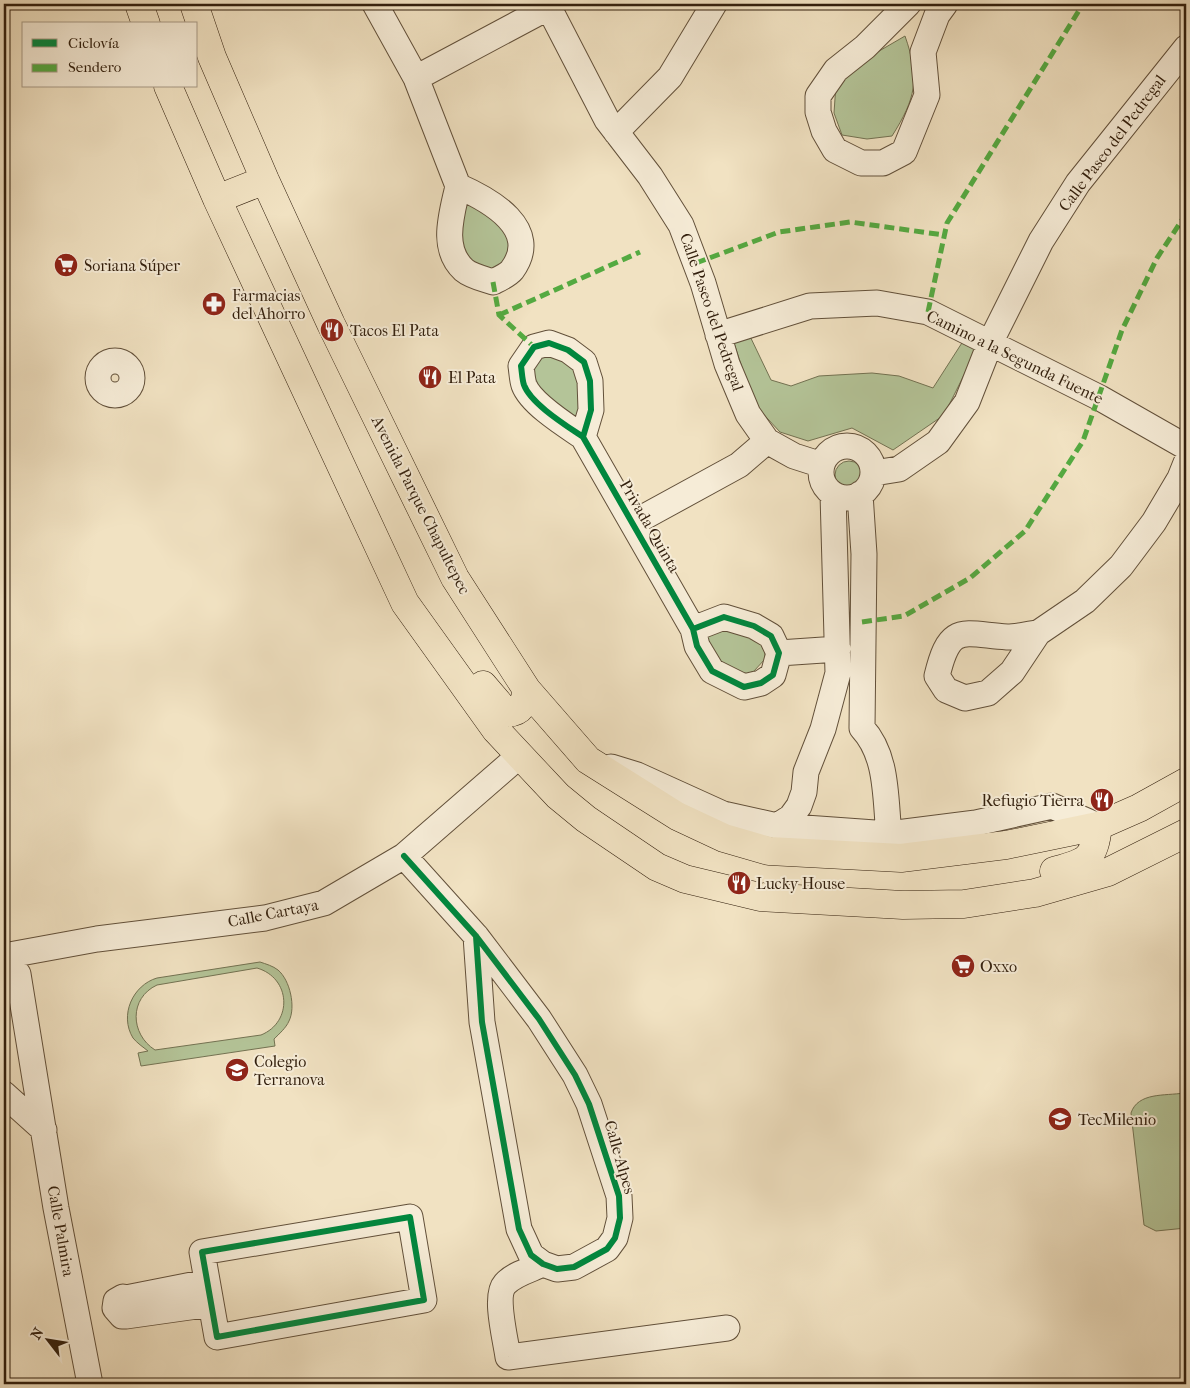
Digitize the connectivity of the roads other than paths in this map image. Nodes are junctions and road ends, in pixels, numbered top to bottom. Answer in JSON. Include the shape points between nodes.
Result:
{"nodes":[{"id":1,"x":139,"y":4,"type":"edge"},
{"id":2,"x":194,"y":4,"type":"edge"},
{"id":3,"x":375,"y":4,"type":"edge"},
{"id":4,"x":714,"y":4,"type":"edge"},
{"id":5,"x":908,"y":4,"type":"edge"},
{"id":6,"x":945,"y":4,"type":"edge"},
{"id":7,"x":548,"y":6,"type":"edge"},
{"id":8,"x":145,"y":22,"type":"edge"},
{"id":9,"x":1186,"y":48,"type":"edge"},
{"id":10,"x":416,"y":78,"type":"junction"},
{"id":11,"x":169,"y":88,"type":"edge"},
{"id":12,"x":616,"y":132,"type":"junction"},
{"id":13,"x":265,"y":180,"type":"junction"},
{"id":14,"x":458,"y":186,"type":"dead end"},
{"id":15,"x":216,"y":199,"type":"junction"},
{"id":16,"x":718,"y":336,"type":"junction"},
{"id":17,"x":991,"y":341,"type":"junction"},
{"id":18,"x":583,"y":437,"type":"dead end"},
{"id":19,"x":766,"y":441,"type":"junction"},
{"id":20,"x":1186,"y":447,"type":"edge"},
{"id":21,"x":1186,"y":463,"type":"edge"},
{"id":22,"x":822,"y":465,"type":"junction"},
{"id":23,"x":874,"y":473,"type":"junction"},
{"id":24,"x":833,"y":494,"type":"junction"},
{"id":25,"x":860,"y":494,"type":"junction"},
{"id":26,"x":633,"y":523,"type":"junction"},
{"id":27,"x":836,"y":552,"type":"junction"},
{"id":28,"x":864,"y":554,"type":"junction"},
{"id":29,"x":405,"y":603,"type":"junction"},
{"id":30,"x":693,"y":629,"type":"junction"},
{"id":31,"x":1038,"y":633,"type":"dead end"},
{"id":32,"x":779,"y":653,"type":"junction"},
{"id":33,"x":846,"y":665,"type":"junction"},
{"id":34,"x":527,"y":690,"type":"junction"},
{"id":35,"x":519,"y":756,"type":"junction"},
{"id":36,"x":588,"y":760,"type":"junction"},
{"id":37,"x":1186,"y":782,"type":"edge"},
{"id":38,"x":777,"y":826,"type":"junction"},
{"id":39,"x":1098,"y":826,"type":"junction"},
{"id":40,"x":1186,"y":833,"type":"edge"},
{"id":41,"x":889,"y":834,"type":"junction"},
{"id":42,"x":404,"y":856,"type":"junction"},
{"id":43,"x":964,"y":904,"type":"junction"},
{"id":44,"x":476,"y":936,"type":"junction"},
{"id":45,"x":8,"y":964,"type":"edge"},
{"id":46,"x":36,"y":1082,"type":"junction"},
{"id":47,"x":4,"y":1093,"type":"edge"},
{"id":48,"x":44,"y":1130,"type":"junction"},
{"id":49,"x":543,"y":1264,"type":"junction"},
{"id":50,"x":209,"y":1293,"type":"junction"},
{"id":51,"x":77,"y":1315,"type":"junction"},
{"id":52,"x":727,"y":1328,"type":"dead end"},
{"id":53,"x":90,"y":1384,"type":"edge"}],
"edges":[{"from":1,"to":8,"type":"main road"},
{"from":2,"to":13,"type":"main road","name":"Avenida Parque Chapultepec","via":[[212,57]]},
{"from":3,"to":10,"type":"street"},
{"from":4,"to":12,"type":"street","via":[[670,77]]},
{"from":5,"to":6,"type":"street","via":[[865,47],[836,70],[818,96],[818,112],[835,150],[861,163],[883,163],[904,152],[927,95],[923,52],[937,15]]},
{"from":7,"to":10,"type":"street"},
{"from":7,"to":12,"type":"street","name":"Calle Paseo del Pedregal"},
{"from":9,"to":17,"type":"street","name":"Calle Paseo del Pedregal","via":[[1078,183],[1041,241]]},
{"from":10,"to":14,"type":"street"},
{"from":11,"to":15,"type":"main road"},
{"from":12,"to":16,"type":"street","name":"Calle Paseo del Pedregal","via":[[650,176],[681,225],[704,283]]},
{"from":13,"to":15,"type":"main road"},
{"from":13,"to":34,"type":"main road","name":"Avenida Parque Chapultepec","via":[[455,578]]},
{"from":15,"to":29,"type":"main road"},
{"from":16,"to":17,"type":"street","name":"Camino a la Segunda Fuente","via":[[810,306],[877,303],[928,312]]},
{"from":16,"to":19,"type":"street","name":"Calle Paseo del Pedregal","via":[[726,364],[748,414]]},
{"from":17,"to":20,"type":"street","name":"Camino a la Segunda Fuente"},
{"from":17,"to":23,"type":"street","name":"Calle Paseo del Pedregal","via":[[967,402],[938,442],[899,469]]},
{"from":18,"to":26,"type":"street","name":"Privada Quinta"},
{"from":19,"to":22,"type":"street","name":"Calle Paseo del Pedregal","via":[[794,456]]},
{"from":19,"to":26,"type":"street","via":[[739,465]]},
{"from":21,"to":31,"type":"street","via":[[1154,522],[1120,566],[1085,601]]},
{"from":22,"to":23,"type":"street","via":[[826,455],[846,445],[866,453]]},
{"from":22,"to":24,"type":"street","via":[[822,482]]},
{"from":23,"to":25,"type":"street","via":[[872,482]]},
{"from":24,"to":25,"type":"street","via":[[842,498]]},
{"from":24,"to":27,"type":"street"},
{"from":25,"to":28,"type":"street"},
{"from":26,"to":30,"type":"street","name":"Privada Quinta"},
{"from":27,"to":28,"type":"street"},
{"from":27,"to":33,"type":"street"},
{"from":28,"to":33,"type":"street"},
{"from":29,"to":34,"type":"main road","via":[[436,626],[507,713],[520,710]]},
{"from":29,"to":35,"type":"main road","via":[[496,730]]},
{"from":30,"to":32,"type":"street","via":[[724,617],[754,626],[771,636]]},
{"from":30,"to":32,"type":"street","name":"Privada Quinta","via":[[712,671],[744,686],[761,683],[773,675]]},
{"from":32,"to":33,"type":"street"},
{"from":33,"to":38,"type":"street","via":[[806,772],[799,806],[791,817]]},
{"from":33,"to":41,"type":"street","via":[[862,728],[875,744],[882,767]]},
{"from":34,"to":36,"type":"main road","name":"Avenida Parque Chapultepec"},
{"from":35,"to":42,"type":"street","name":"Calle Cartaya"},
{"from":35,"to":43,"type":"main road","via":[[586,819],[658,867],[685,879],[760,897],[904,905]]},
{"from":36,"to":38,"type":"street","via":[[637,775],[723,814]]},
{"from":36,"to":39,"type":"main road","name":"Avenida Parque Chapultepec","via":[[677,816],[724,838],[769,851],[901,858],[1006,845]]},
{"from":37,"to":39,"type":"main road","name":"Avenida Parque Chapultepec"},
{"from":38,"to":41,"type":"street"},
{"from":39,"to":41,"type":"street","via":[[1052,806],[976,823]]},
{"from":39,"to":43,"type":"main road","via":[[1094,850],[1082,863],[1012,882]]},
{"from":40,"to":43,"type":"main road","via":[[1108,872],[1083,880],[1035,893]]},
{"from":42,"to":44,"type":"street","name":"Calle Alpes"},
{"from":42,"to":45,"type":"street","name":"Calle Cartaya","via":[[324,903],[265,918],[97,939],[38,950]]},
{"from":44,"to":49,"type":"street","via":[[482,1022],[519,1229],[531,1255]]},
{"from":44,"to":49,"type":"street","name":"Calle Alpes","via":[[539,1019],[575,1075],[589,1104],[619,1196],[620,1218],[615,1238],[607,1249],[574,1267],[557,1269]]},
{"from":45,"to":46,"type":"street","name":"Calle Cartaya"},
{"from":46,"to":47,"type":"street"},
{"from":46,"to":48,"type":"street","name":"Calle Cartaya"},
{"from":47,"to":48,"type":"street"},
{"from":48,"to":51,"type":"street","name":"Calle Palmira"},
{"from":49,"to":52,"type":"street","via":[[503,1285],[499,1299],[508,1357]]},
{"from":50,"to":50,"type":"street","via":[[216,1337],[424,1300],[410,1217],[202,1252]]},
{"from":50,"to":51,"type":"street"},
{"from":51,"to":53,"type":"street","name":"Calle Palmira"}]}
